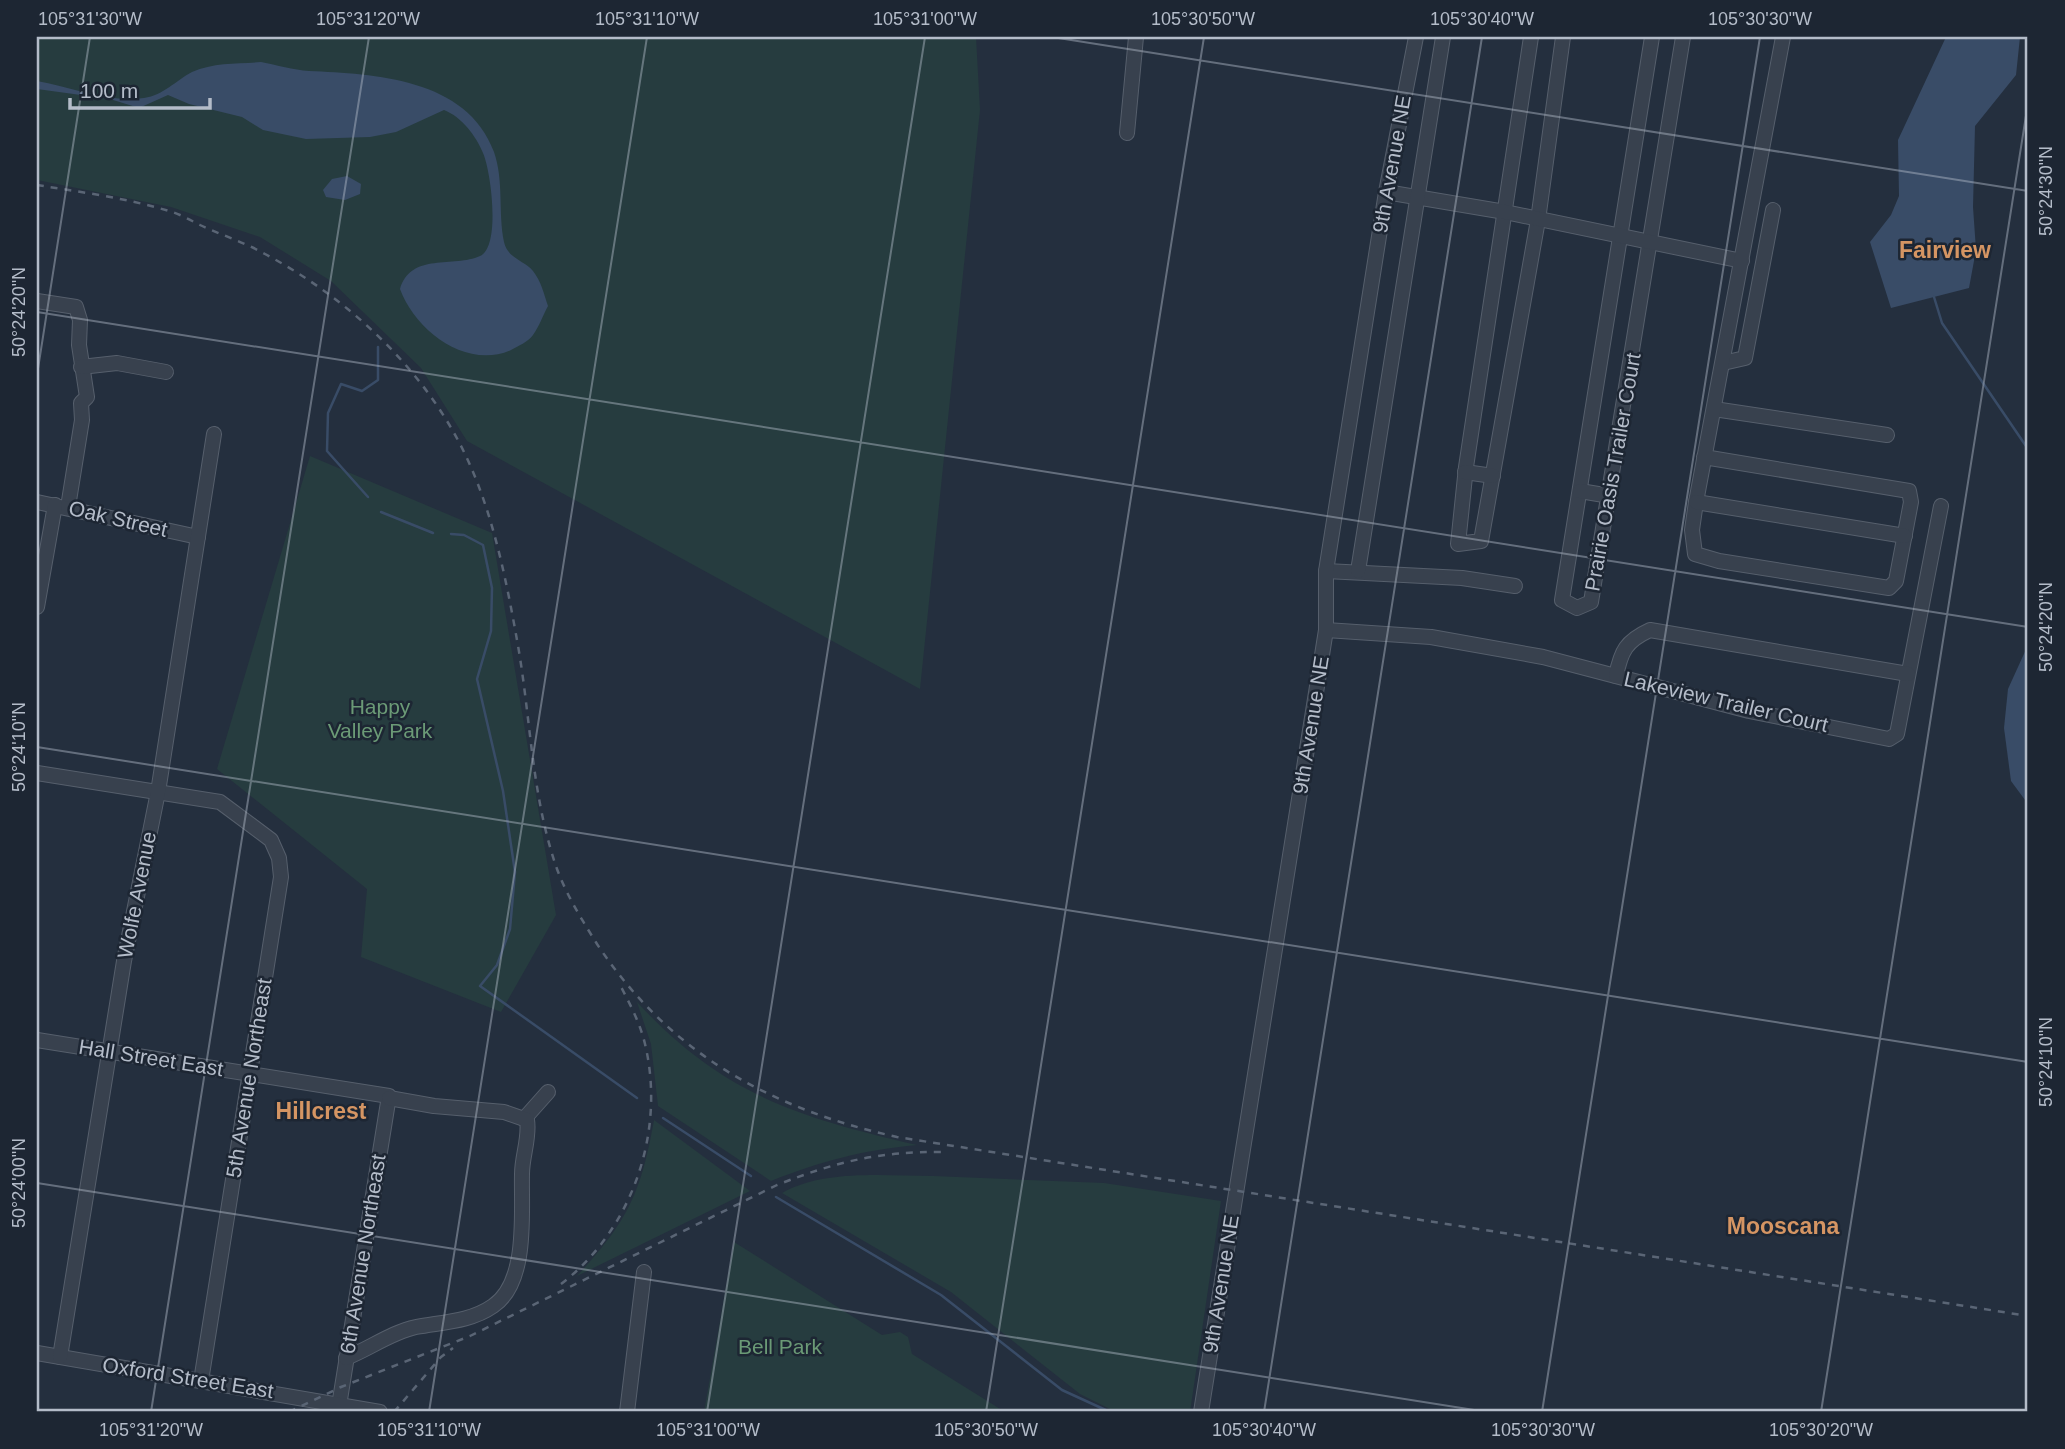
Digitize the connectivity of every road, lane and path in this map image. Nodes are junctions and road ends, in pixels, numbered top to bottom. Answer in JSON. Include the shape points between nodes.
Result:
{"nodes":[{"id":1,"x":1136,"y":37,"type":"edge"},
{"id":2,"x":1416,"y":37,"type":"edge"},
{"id":3,"x":1443,"y":37,"type":"edge"},
{"id":4,"x":1531,"y":37,"type":"edge"},
{"id":5,"x":1563,"y":37,"type":"edge"},
{"id":6,"x":1652,"y":37,"type":"edge"},
{"id":7,"x":1683,"y":37,"type":"edge"},
{"id":8,"x":1783,"y":37,"type":"edge"},
{"id":9,"x":1127,"y":133,"type":"dead end"},
{"id":10,"x":1386,"y":192,"type":"junction"},
{"id":11,"x":1418,"y":197,"type":"junction"},
{"id":12,"x":1773,"y":210,"type":"dead end"},
{"id":13,"x":1505,"y":212,"type":"junction"},
{"id":14,"x":1538,"y":220,"type":"junction"},
{"id":15,"x":1618,"y":236,"type":"junction"},
{"id":16,"x":1652,"y":242,"type":"junction"},
{"id":17,"x":1742,"y":261,"type":"junction"},
{"id":18,"x":37,"y":301,"type":"edge"},
{"id":19,"x":1723,"y":363,"type":"junction"},
{"id":20,"x":82,"y":367,"type":"junction"},
{"id":21,"x":166,"y":372,"type":"dead end"},
{"id":22,"x":1714,"y":409,"type":"junction"},
{"id":23,"x":214,"y":434,"type":"dead end"},
{"id":24,"x":1887,"y":435,"type":"dead end"},
{"id":25,"x":1704,"y":457,"type":"junction"},
{"id":26,"x":1465,"y":472,"type":"junction"},
{"id":27,"x":1493,"y":477,"type":"junction"},
{"id":28,"x":1580,"y":491,"type":"junction"},
{"id":29,"x":1610,"y":496,"type":"junction"},
{"id":30,"x":37,"y":502,"type":"edge"},
{"id":31,"x":1696,"y":502,"type":"junction"},
{"id":32,"x":62,"y":506,"type":"junction"},
{"id":33,"x":1941,"y":506,"type":"dead end"},
{"id":34,"x":1905,"y":536,"type":"junction"},
{"id":35,"x":198,"y":537,"type":"junction"},
{"id":36,"x":1326,"y":571,"type":"junction"},
{"id":37,"x":1358,"y":571,"type":"junction"},
{"id":38,"x":1515,"y":586,"type":"dead end"},
{"id":39,"x":37,"y":607,"type":"edge"},
{"id":40,"x":1326,"y":630,"type":"junction"},
{"id":41,"x":1908,"y":674,"type":"junction"},
{"id":42,"x":1616,"y":676,"type":"junction"},
{"id":43,"x":37,"y":772,"type":"edge"},
{"id":44,"x":158,"y":792,"type":"junction"},
{"id":45,"x":37,"y":1040,"type":"edge"},
{"id":46,"x":109,"y":1051,"type":"junction"},
{"id":47,"x":250,"y":1073,"type":"junction"},
{"id":48,"x":548,"y":1092,"type":"dead end"},
{"id":49,"x":389,"y":1097,"type":"junction"},
{"id":50,"x":524,"y":1119,"type":"junction"},
{"id":51,"x":644,"y":1272,"type":"dead end"},
{"id":52,"x":37,"y":1353,"type":"edge"},
{"id":53,"x":60,"y":1357,"type":"junction"},
{"id":54,"x":346,"y":1358,"type":"junction"},
{"id":55,"x":201,"y":1381,"type":"junction"},
{"id":56,"x":338,"y":1409,"type":"edge"},
{"id":57,"x":380,"y":1412,"type":"edge"},
{"id":58,"x":627,"y":1412,"type":"edge"},
{"id":59,"x":1201,"y":1412,"type":"edge"}],
"edges":[{"from":1,"to":9,"type":"street"},
{"from":2,"to":10,"type":"street","name":"9th Avenue NE"},
{"from":3,"to":11,"type":"street"},
{"from":4,"to":13,"type":"street"},
{"from":5,"to":14,"type":"street"},
{"from":6,"to":15,"type":"street","name":"Prairie Oasis Trailer Court"},
{"from":7,"to":16,"type":"street","name":"Prairie Oasis Trailer Court"},
{"from":8,"to":17,"type":"street"},
{"from":10,"to":11,"type":"street"},
{"from":10,"to":36,"type":"street","name":"9th Avenue NE"},
{"from":11,"to":13,"type":"street"},
{"from":11,"to":37,"type":"street"},
{"from":12,"to":19,"type":"street","via":[[1745,358]]},
{"from":13,"to":14,"type":"street"},
{"from":13,"to":26,"type":"street"},
{"from":14,"to":15,"type":"street"},
{"from":14,"to":27,"type":"street"},
{"from":15,"to":16,"type":"street"},
{"from":15,"to":28,"type":"street","name":"Prairie Oasis Trailer Court"},
{"from":16,"to":17,"type":"street"},
{"from":16,"to":29,"type":"street","name":"Prairie Oasis Trailer Court"},
{"from":17,"to":19,"type":"street"},
{"from":18,"to":20,"type":"street","via":[[76,307]]},
{"from":19,"to":22,"type":"street"},
{"from":20,"to":21,"type":"street","via":[[117,363]]},
{"from":20,"to":32,"type":"street","via":[[87,397],[81,403],[82,420]]},
{"from":22,"to":24,"type":"street"},
{"from":22,"to":25,"type":"street"},
{"from":23,"to":35,"type":"street","name":"Wolfe Avenue"},
{"from":25,"to":31,"type":"street"},
{"from":25,"to":34,"type":"street","via":[[1909,491]]},
{"from":26,"to":27,"type":"street"},
{"from":26,"to":27,"type":"street","via":[[1458,544],[1481,541]]},
{"from":28,"to":29,"type":"street"},
{"from":28,"to":29,"type":"street","name":"Prairie Oasis Trailer Court","via":[[1562,600],[1577,608],[1591,602]]},
{"from":30,"to":32,"type":"street","name":"Oak Street"},
{"from":31,"to":34,"type":"street"},
{"from":31,"to":34,"type":"street","via":[[1695,554],[1719,561],[1889,588],[1896,581]]},
{"from":32,"to":35,"type":"street","name":"Oak Street"},
{"from":32,"to":39,"type":"street"},
{"from":33,"to":41,"type":"street","name":"Lakeview Trailer Court"},
{"from":35,"to":44,"type":"street","name":"Wolfe Avenue"},
{"from":36,"to":37,"type":"street"},
{"from":36,"to":40,"type":"street","name":"9th Avenue NE"},
{"from":37,"to":38,"type":"street"},
{"from":40,"to":42,"type":"street","name":"Lakeview Trailer Court","via":[[1431,637],[1543,657]]},
{"from":40,"to":59,"type":"street","name":"9th Avenue NE"},
{"from":41,"to":42,"type":"street","via":[[1650,630],[1621,650]]},
{"from":41,"to":42,"type":"street","name":"Lakeview Trailer Court","via":[[1897,734],[1888,739],[1749,711]]},
{"from":43,"to":44,"type":"street"},
{"from":44,"to":46,"type":"street","name":"Wolfe Avenue"},
{"from":44,"to":47,"type":"street","name":"5th Avenue Northeast","via":[[220,802],[271,840],[279,858],[281,877]]},
{"from":45,"to":46,"type":"street","name":"Hall Street East"},
{"from":46,"to":47,"type":"street","name":"Hall Street East"},
{"from":46,"to":53,"type":"street","name":"Wolfe Avenue"},
{"from":47,"to":49,"type":"street","name":"Hall Street East"},
{"from":47,"to":55,"type":"street","name":"5th Avenue Northeast"},
{"from":48,"to":50,"type":"street"},
{"from":49,"to":50,"type":"street","name":"Hall Street East","via":[[434,1107],[504,1112]]},
{"from":49,"to":54,"type":"street","name":"6th Avenue Northeast"},
{"from":50,"to":54,"type":"street","via":[[528,1127],[522,1174],[523,1229],[504,1296],[471,1316],[407,1330]]},
{"from":51,"to":58,"type":"street"},
{"from":52,"to":53,"type":"street","name":"Oxford Street East"},
{"from":53,"to":55,"type":"street","name":"Oxford Street East"},
{"from":54,"to":56,"type":"street","name":"6th Avenue Northeast"},
{"from":55,"to":56,"type":"street","name":"Oxford Street East","via":[[319,1400]]},
{"from":56,"to":57,"type":"street","name":"Oxford Street East"}]}
